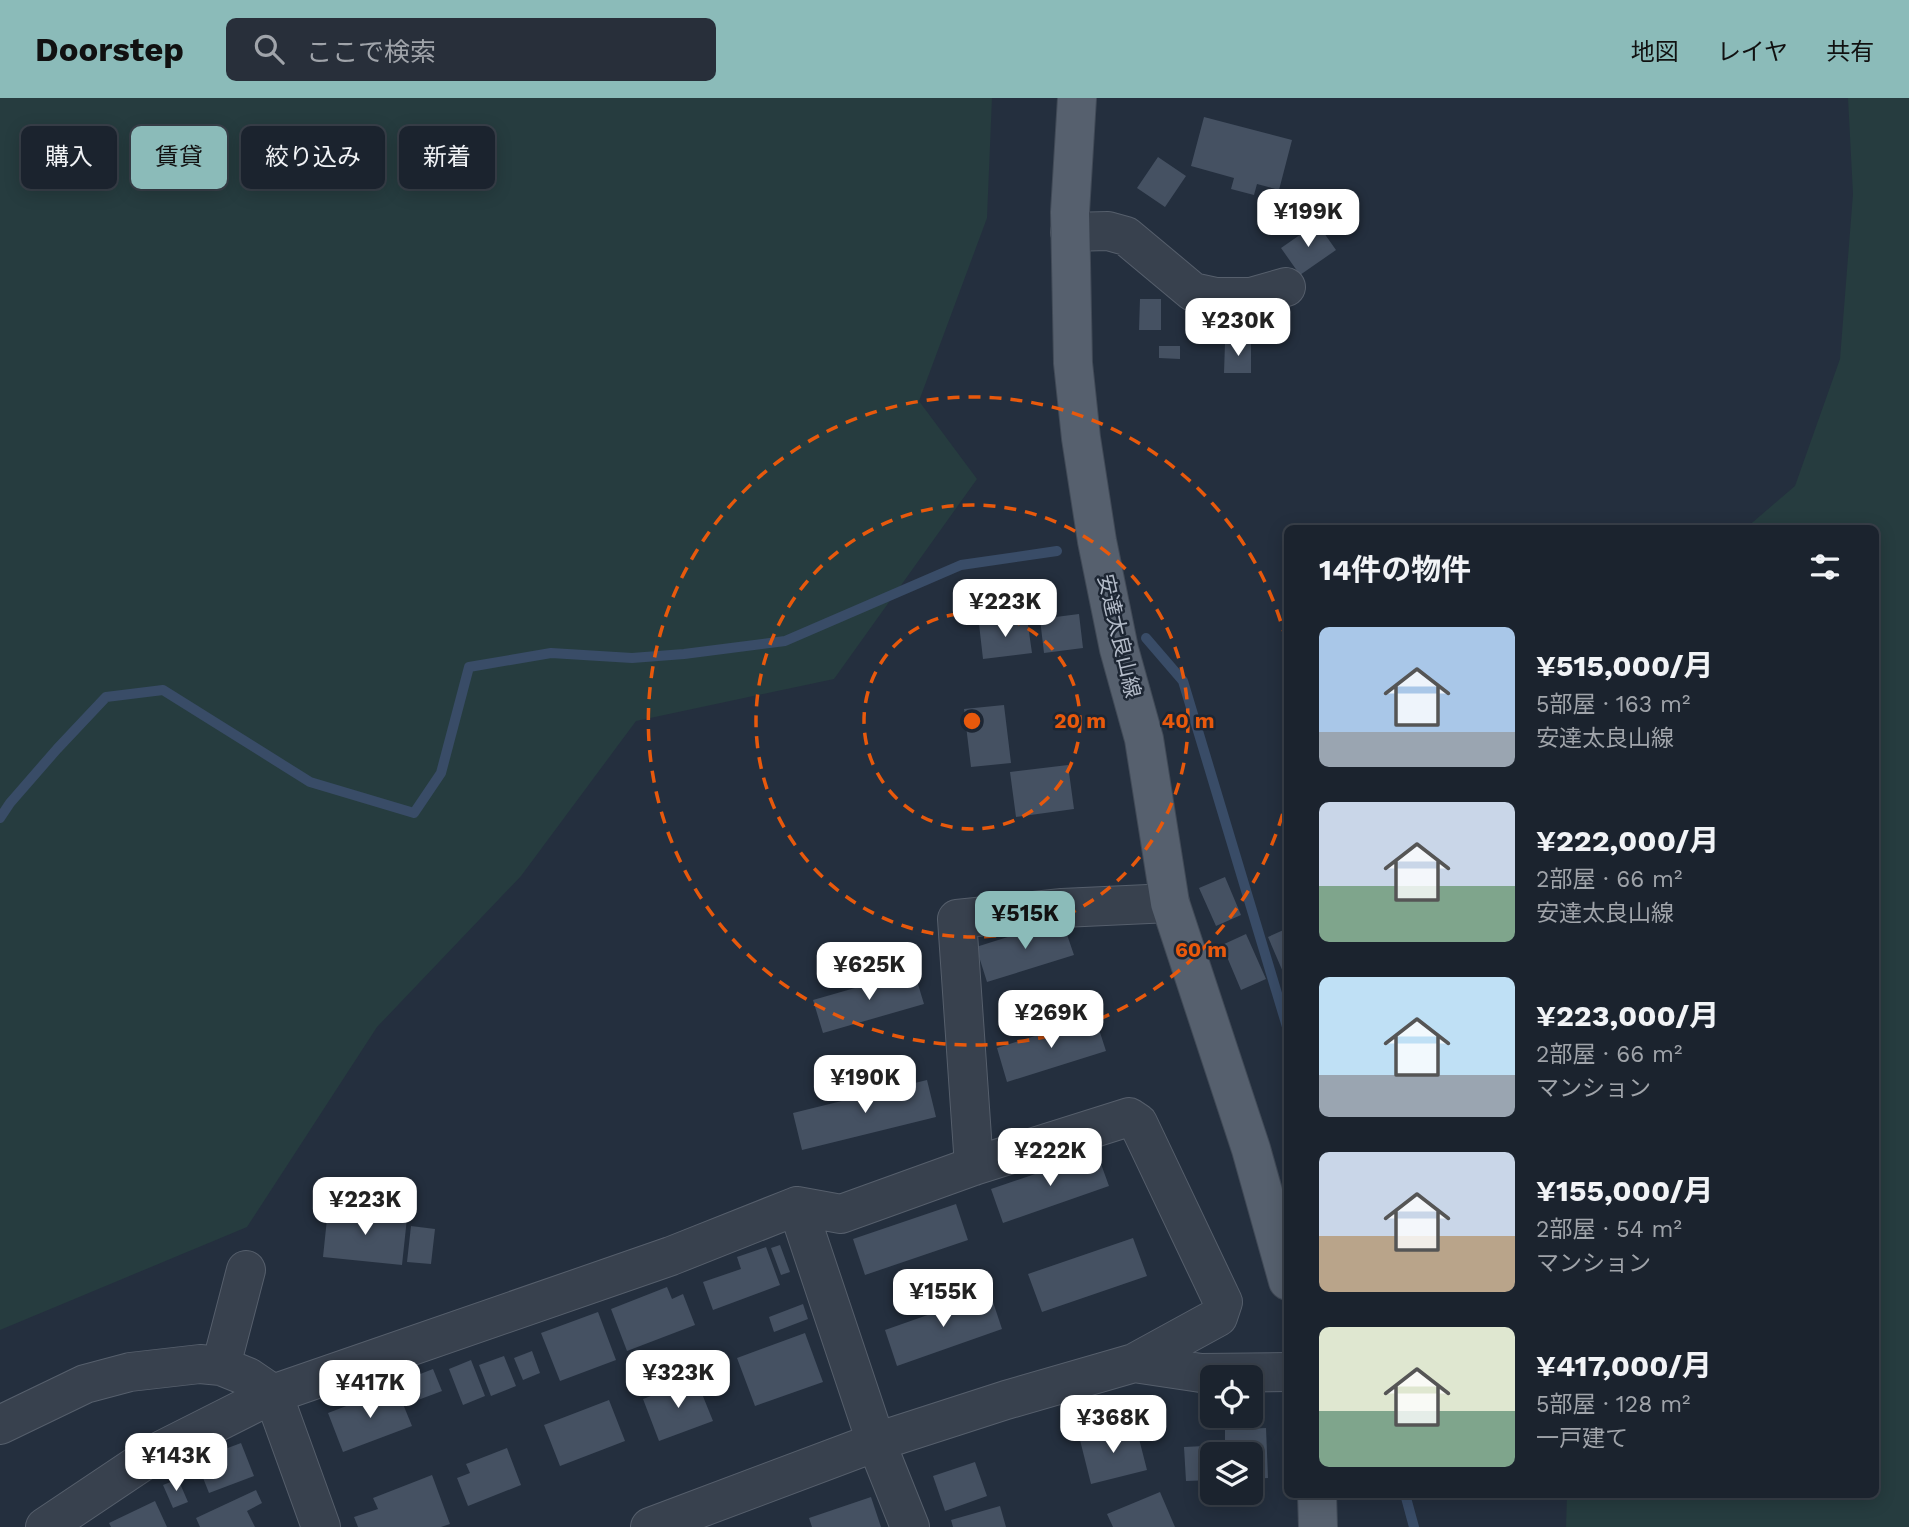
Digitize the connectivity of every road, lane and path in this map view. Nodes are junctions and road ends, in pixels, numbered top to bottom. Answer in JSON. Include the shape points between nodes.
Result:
{"nodes":[{"id":1,"x":1077,"y":98,"type":"edge"},
{"id":2,"x":1070,"y":232,"type":"junction"},
{"id":3,"x":1286,"y":287,"type":"dead end"},
{"id":4,"x":1170,"y":903,"type":"junction"},
{"id":5,"x":974,"y":1166,"type":"junction"},
{"id":6,"x":797,"y":1206,"type":"junction"},
{"id":7,"x":1284,"y":1267,"type":"edge"},
{"id":8,"x":246,"y":1270,"type":"dead end"},
{"id":9,"x":1134,"y":1363,"type":"junction"},
{"id":10,"x":220,"y":1366,"type":"junction"},
{"id":11,"x":1284,"y":1372,"type":"edge"},
{"id":12,"x":273,"y":1394,"type":"junction"},
{"id":13,"x":0,"y":1425,"type":"edge"},
{"id":14,"x":876,"y":1442,"type":"junction"},
{"id":15,"x":1317,"y":1498,"type":"edge"},
{"id":16,"x":45,"y":1527,"type":"edge"},
{"id":17,"x":321,"y":1527,"type":"edge"},
{"id":18,"x":650,"y":1527,"type":"edge"},
{"id":19,"x":910,"y":1527,"type":"edge"},
{"id":20,"x":1318,"y":1527,"type":"edge"}],
"edges":[{"from":1,"to":2,"type":"main road","name":"安達太良山線"},
{"from":2,"to":3,"type":"street","via":[[1108,231],[1126,236],[1193,292],[1216,298],[1251,298]]},
{"from":2,"to":4,"type":"main road","name":"安達太良山線","via":[[1073,363],[1081,438],[1119,649],[1144,739]]},
{"from":4,"to":5,"type":"street","via":[[957,919]]},
{"from":4,"to":7,"type":"main road","name":"安達太良山線","via":[[1251,1149]]},
{"from":5,"to":6,"type":"street","via":[[841,1214]]},
{"from":5,"to":9,"type":"street","via":[[1129,1117],[1138,1123],[1223,1302],[1218,1317]]},
{"from":6,"to":12,"type":"street","via":[[671,1255]]},
{"from":6,"to":14,"type":"street"},
{"from":8,"to":10,"type":"street"},
{"from":9,"to":11,"type":"street","via":[[1201,1373]]},
{"from":9,"to":14,"type":"street"},
{"from":10,"to":12,"type":"street"},
{"from":10,"to":13,"type":"street","via":[[131,1372],[85,1384]]},
{"from":12,"to":16,"type":"street","via":[[154,1454]]},
{"from":12,"to":17,"type":"street"},
{"from":14,"to":18,"type":"street"},
{"from":14,"to":19,"type":"street"},
{"from":15,"to":20,"type":"main road"}]}
